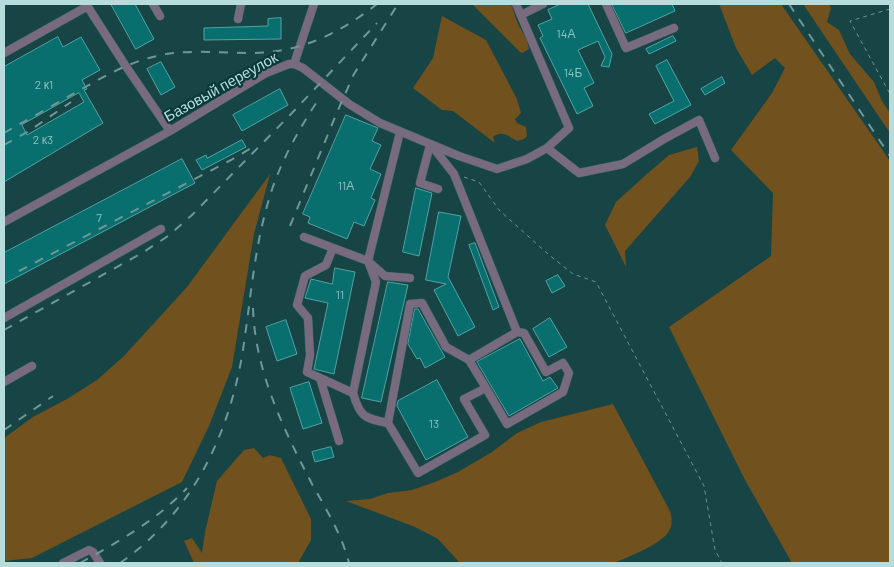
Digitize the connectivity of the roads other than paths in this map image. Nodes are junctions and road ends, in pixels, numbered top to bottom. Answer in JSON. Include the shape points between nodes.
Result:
{"nodes":[{"id":1,"x":153,"y":4,"type":"edge"},
{"id":2,"x":241,"y":4,"type":"edge"},
{"id":3,"x":314,"y":4,"type":"edge"},
{"id":4,"x":516,"y":4,"type":"edge"},
{"id":5,"x":543,"y":4,"type":"edge"},
{"id":6,"x":606,"y":4,"type":"edge"},
{"id":7,"x":87,"y":5,"type":"edge"},
{"id":8,"x":521,"y":15,"type":"junction"},
{"id":9,"x":160,"y":16,"type":"dead end"},
{"id":10,"x":238,"y":19,"type":"dead end"},
{"id":11,"x":674,"y":28,"type":"dead end"},
{"id":12,"x":4,"y":53,"type":"edge"},
{"id":13,"x":294,"y":64,"type":"junction"},
{"id":14,"x":170,"y":131,"type":"junction"},
{"id":15,"x":400,"y":132,"type":"junction"},
{"id":16,"x":430,"y":145,"type":"junction"},
{"id":17,"x":547,"y":148,"type":"junction"},
{"id":18,"x":715,"y":158,"type":"dead end"},
{"id":19,"x":438,"y":190,"type":"dead end"},
{"id":20,"x":4,"y":222,"type":"edge"},
{"id":21,"x":161,"y":229,"type":"dead end"},
{"id":22,"x":304,"y":237,"type":"dead end"},
{"id":23,"x":333,"y":248,"type":"junction"},
{"id":24,"x":368,"y":261,"type":"junction"},
{"id":25,"x":410,"y":278,"type":"dead end"},
{"id":26,"x":4,"y":318,"type":"edge"},
{"id":27,"x":517,"y":332,"type":"junction"},
{"id":28,"x":469,"y":360,"type":"junction"},
{"id":29,"x":32,"y":366,"type":"dead end"},
{"id":30,"x":320,"y":378,"type":"junction"},
{"id":31,"x":4,"y":382,"type":"edge"},
{"id":32,"x":486,"y":388,"type":"junction"},
{"id":33,"x":353,"y":393,"type":"junction"},
{"id":34,"x":388,"y":423,"type":"junction"},
{"id":35,"x":339,"y":441,"type":"dead end"},
{"id":36,"x":63,"y":563,"type":"edge"},
{"id":37,"x":100,"y":563,"type":"edge"}],
"edges":[{"from":1,"to":9,"type":"street"},
{"from":2,"to":10,"type":"street"},
{"from":3,"to":13,"type":"street"},
{"from":4,"to":8,"type":"street","name":"Базовый переулок"},
{"from":5,"to":8,"type":"street"},
{"from":6,"to":11,"type":"street","via":[[626,48]]},
{"from":7,"to":12,"type":"street"},
{"from":7,"to":14,"type":"street"},
{"from":8,"to":17,"type":"street","name":"Базовый переулок","via":[[569,128]]},
{"from":13,"to":14,"type":"street","name":"Базовый переулок","via":[[266,73]]},
{"from":13,"to":15,"type":"street","name":"Базовый переулок","via":[[369,117]]},
{"from":14,"to":20,"type":"street","name":"Базовый переулок"},
{"from":15,"to":16,"type":"street","name":"Базовый переулок"},
{"from":15,"to":24,"type":"street"},
{"from":16,"to":17,"type":"street","name":"Базовый переулок","via":[[497,168],[527,159]]},
{"from":16,"to":19,"type":"street","via":[[420,183]]},
{"from":16,"to":27,"type":"street","via":[[454,174]]},
{"from":17,"to":18,"type":"street","via":[[579,173],[623,164],[699,120]]},
{"from":21,"to":26,"type":"street"},
{"from":22,"to":23,"type":"street"},
{"from":23,"to":24,"type":"street"},
{"from":23,"to":30,"type":"street","via":[[326,265],[305,276],[297,305],[308,318],[310,354],[307,372]]},
{"from":24,"to":25,"type":"street","via":[[385,276]]},
{"from":24,"to":33,"type":"street","via":[[376,282]]},
{"from":27,"to":28,"type":"street"},
{"from":27,"to":32,"type":"street","via":[[524,333],[546,372],[563,363],[569,373],[563,392],[507,424]]},
{"from":28,"to":32,"type":"street"},
{"from":28,"to":34,"type":"street","via":[[446,347],[422,303],[410,304]]},
{"from":29,"to":31,"type":"street"},
{"from":30,"to":33,"type":"street"},
{"from":30,"to":35,"type":"street"},
{"from":32,"to":34,"type":"street","via":[[464,399],[485,435],[418,473]]},
{"from":33,"to":34,"type":"street","via":[[358,410],[370,419]]},
{"from":36,"to":37,"type":"street","via":[[89,550]]}]}
